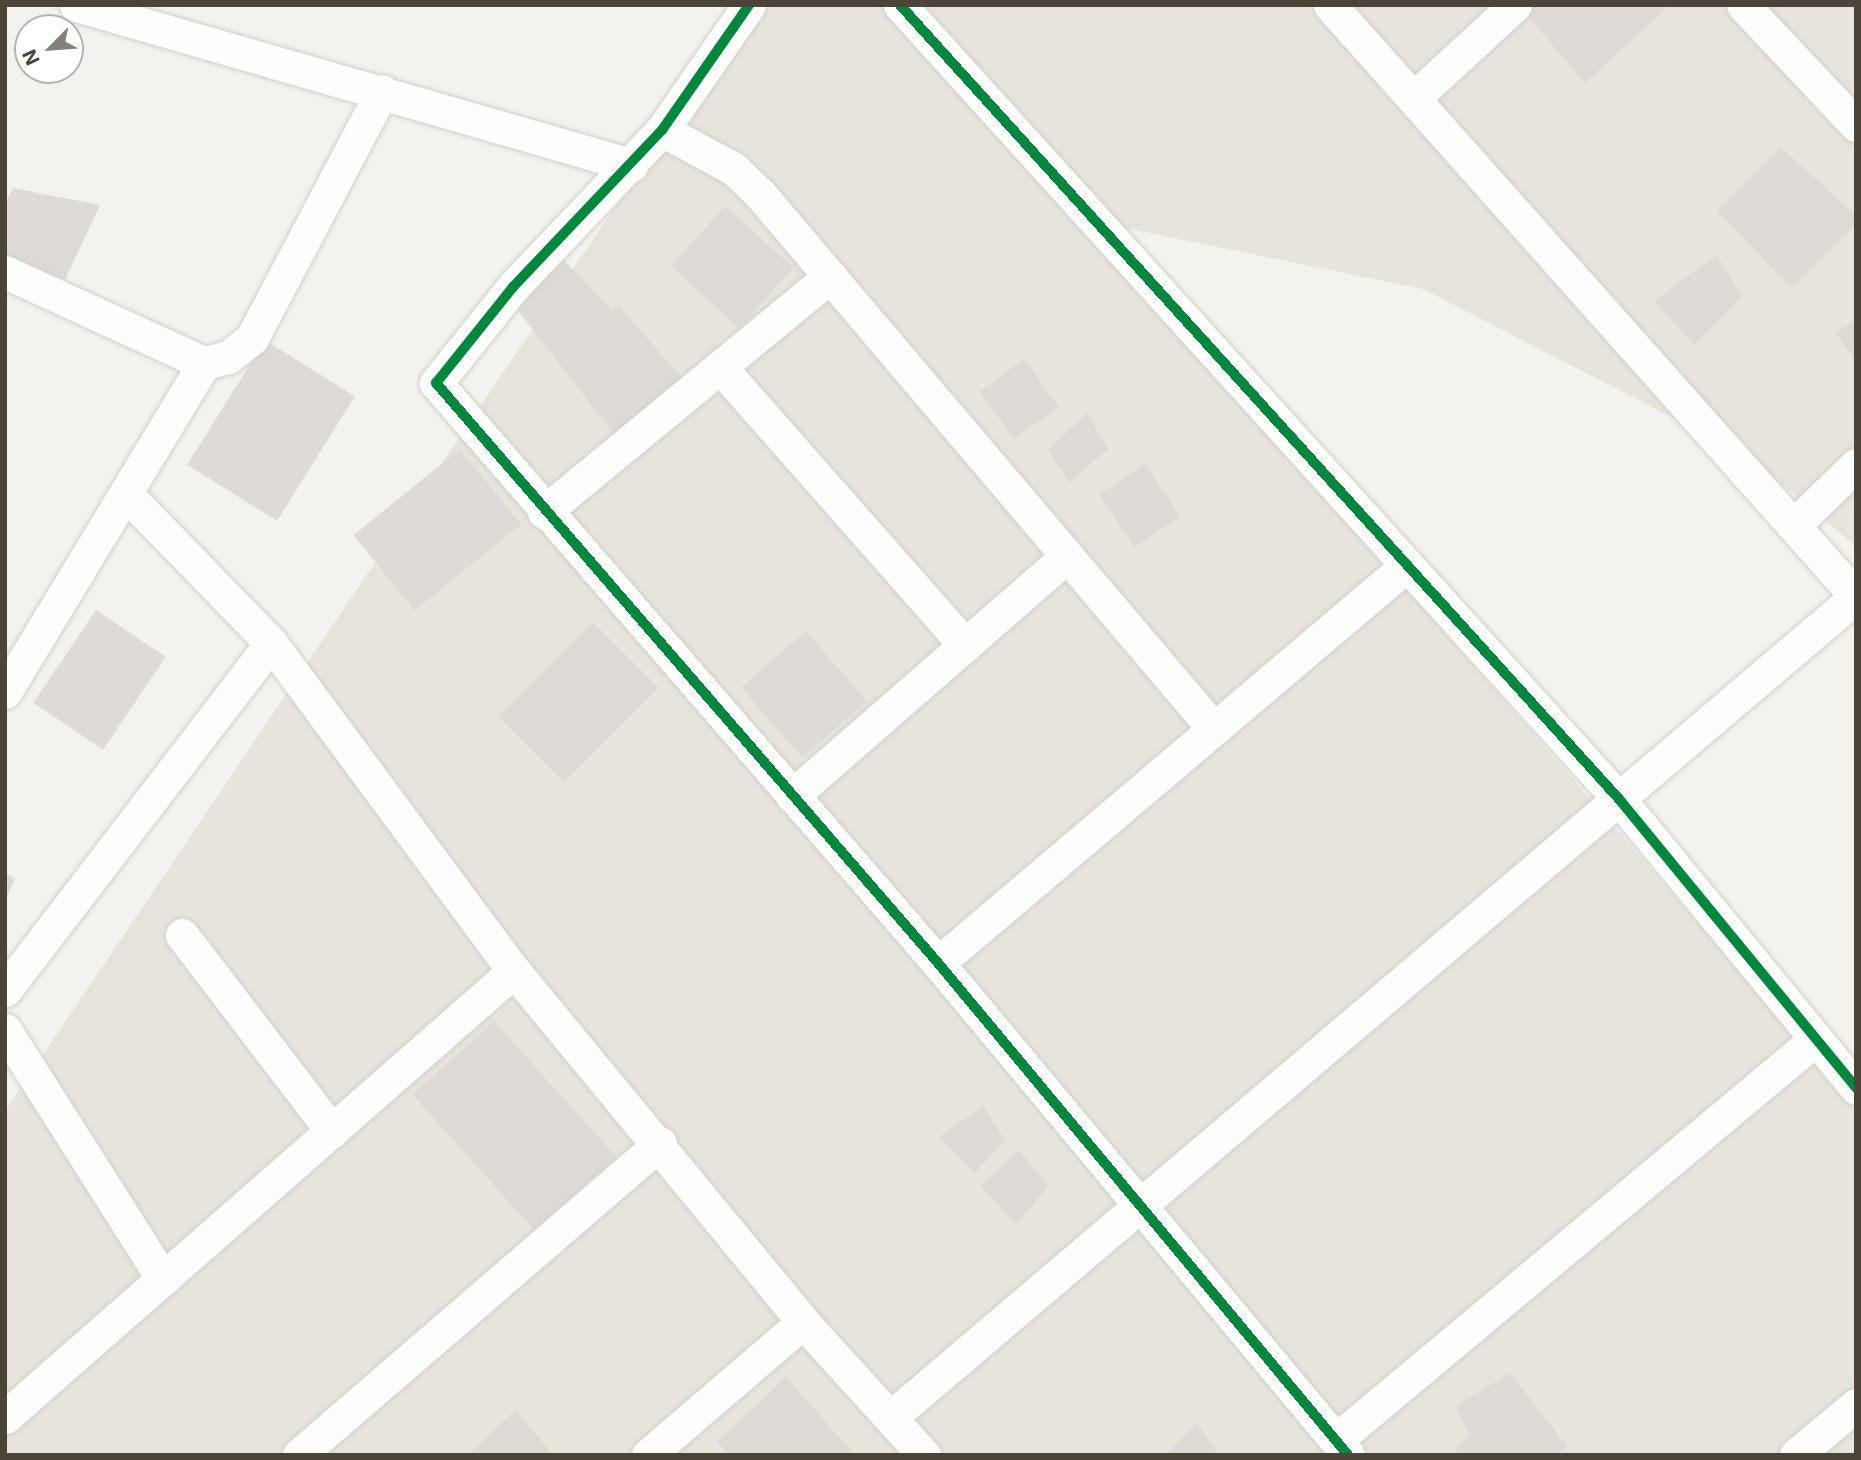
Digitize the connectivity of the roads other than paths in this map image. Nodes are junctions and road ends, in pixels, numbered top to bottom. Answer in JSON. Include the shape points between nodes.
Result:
{"nodes":[{"id":1,"x":76,"y":5,"type":"edge"},
{"id":2,"x":749,"y":5,"type":"edge"},
{"id":3,"x":900,"y":5,"type":"edge"},
{"id":4,"x":1329,"y":5,"type":"edge"},
{"id":5,"x":1515,"y":5,"type":"edge"},
{"id":6,"x":1743,"y":5,"type":"edge"},
{"id":7,"x":382,"y":91,"type":"junction"},
{"id":8,"x":1415,"y":97,"type":"junction"},
{"id":9,"x":1856,"y":125,"type":"edge"},
{"id":10,"x":662,"y":130,"type":"junction"},
{"id":11,"x":631,"y":165,"type":"junction"},
{"id":12,"x":5,"y":272,"type":"edge"},
{"id":13,"x":830,"y":276,"type":"junction"},
{"id":14,"x":204,"y":363,"type":"junction"},
{"id":15,"x":720,"y":367,"type":"junction"},
{"id":16,"x":1856,"y":465,"type":"edge"},
{"id":17,"x":126,"y":494,"type":"junction"},
{"id":18,"x":544,"y":512,"type":"junction"},
{"id":19,"x":1795,"y":524,"type":"junction"},
{"id":20,"x":1067,"y":556,"type":"junction"},
{"id":21,"x":1405,"y":567,"type":"junction"},
{"id":22,"x":1856,"y":597,"type":"edge"},
{"id":23,"x":271,"y":643,"type":"junction"},
{"id":24,"x":965,"y":645,"type":"junction"},
{"id":25,"x":5,"y":692,"type":"edge"},
{"id":26,"x":1213,"y":728,"type":"junction"},
{"id":27,"x":792,"y":796,"type":"junction"},
{"id":28,"x":1619,"y":799,"type":"junction"},
{"id":29,"x":182,"y":935,"type":"dead end"},
{"id":30,"x":938,"y":963,"type":"junction"},
{"id":31,"x":514,"y":971,"type":"junction"},
{"id":32,"x":5,"y":990,"type":"edge"},
{"id":33,"x":5,"y":1030,"type":"edge"},
{"id":34,"x":1816,"y":1039,"type":"junction"},
{"id":35,"x":1856,"y":1088,"type":"edge"},
{"id":36,"x":332,"y":1131,"type":"junction"},
{"id":37,"x":660,"y":1143,"type":"junction"},
{"id":38,"x":1140,"y":1204,"type":"junction"},
{"id":39,"x":163,"y":1279,"type":"junction"},
{"id":40,"x":803,"y":1322,"type":"junction"},
{"id":41,"x":1856,"y":1405,"type":"edge"},
{"id":42,"x":5,"y":1417,"type":"edge"},
{"id":43,"x":891,"y":1417,"type":"junction"},
{"id":44,"x":1342,"y":1447,"type":"edge"},
{"id":45,"x":299,"y":1455,"type":"edge"},
{"id":46,"x":648,"y":1455,"type":"edge"},
{"id":47,"x":924,"y":1455,"type":"edge"},
{"id":48,"x":1796,"y":1455,"type":"edge"}],
"edges":[{"from":1,"to":7,"type":"street"},
{"from":2,"to":10,"type":"street"},
{"from":3,"to":21,"type":"street"},
{"from":4,"to":8,"type":"street"},
{"from":5,"to":8,"type":"street"},
{"from":6,"to":9,"type":"street"},
{"from":7,"to":11,"type":"street"},
{"from":7,"to":14,"type":"street","via":[[251,338],[228,356]]},
{"from":8,"to":19,"type":"street"},
{"from":10,"to":11,"type":"street"},
{"from":10,"to":13,"type":"street","via":[[734,169]]},
{"from":11,"to":18,"type":"street","via":[[504,297],[436,383]]},
{"from":12,"to":14,"type":"street"},
{"from":13,"to":15,"type":"street"},
{"from":13,"to":20,"type":"street"},
{"from":14,"to":17,"type":"street"},
{"from":15,"to":18,"type":"street"},
{"from":15,"to":24,"type":"street"},
{"from":16,"to":19,"type":"street"},
{"from":17,"to":23,"type":"street"},
{"from":17,"to":25,"type":"street"},
{"from":18,"to":27,"type":"street"},
{"from":19,"to":22,"type":"street"},
{"from":20,"to":24,"type":"street"},
{"from":20,"to":26,"type":"street"},
{"from":21,"to":26,"type":"street"},
{"from":21,"to":28,"type":"street"},
{"from":22,"to":28,"type":"street"},
{"from":23,"to":31,"type":"street"},
{"from":23,"to":32,"type":"street"},
{"from":24,"to":27,"type":"street"},
{"from":26,"to":30,"type":"street"},
{"from":27,"to":30,"type":"street"},
{"from":28,"to":34,"type":"street"},
{"from":28,"to":38,"type":"street"},
{"from":29,"to":36,"type":"street"},
{"from":30,"to":38,"type":"street"},
{"from":31,"to":36,"type":"street"},
{"from":31,"to":37,"type":"street"},
{"from":33,"to":39,"type":"street"},
{"from":34,"to":35,"type":"street"},
{"from":34,"to":44,"type":"street"},
{"from":36,"to":39,"type":"street"},
{"from":37,"to":40,"type":"street"},
{"from":37,"to":45,"type":"street"},
{"from":38,"to":43,"type":"street"},
{"from":38,"to":44,"type":"street"},
{"from":39,"to":42,"type":"street"},
{"from":40,"to":43,"type":"street"},
{"from":40,"to":46,"type":"street"},
{"from":41,"to":48,"type":"street"},
{"from":43,"to":47,"type":"street"}]}
